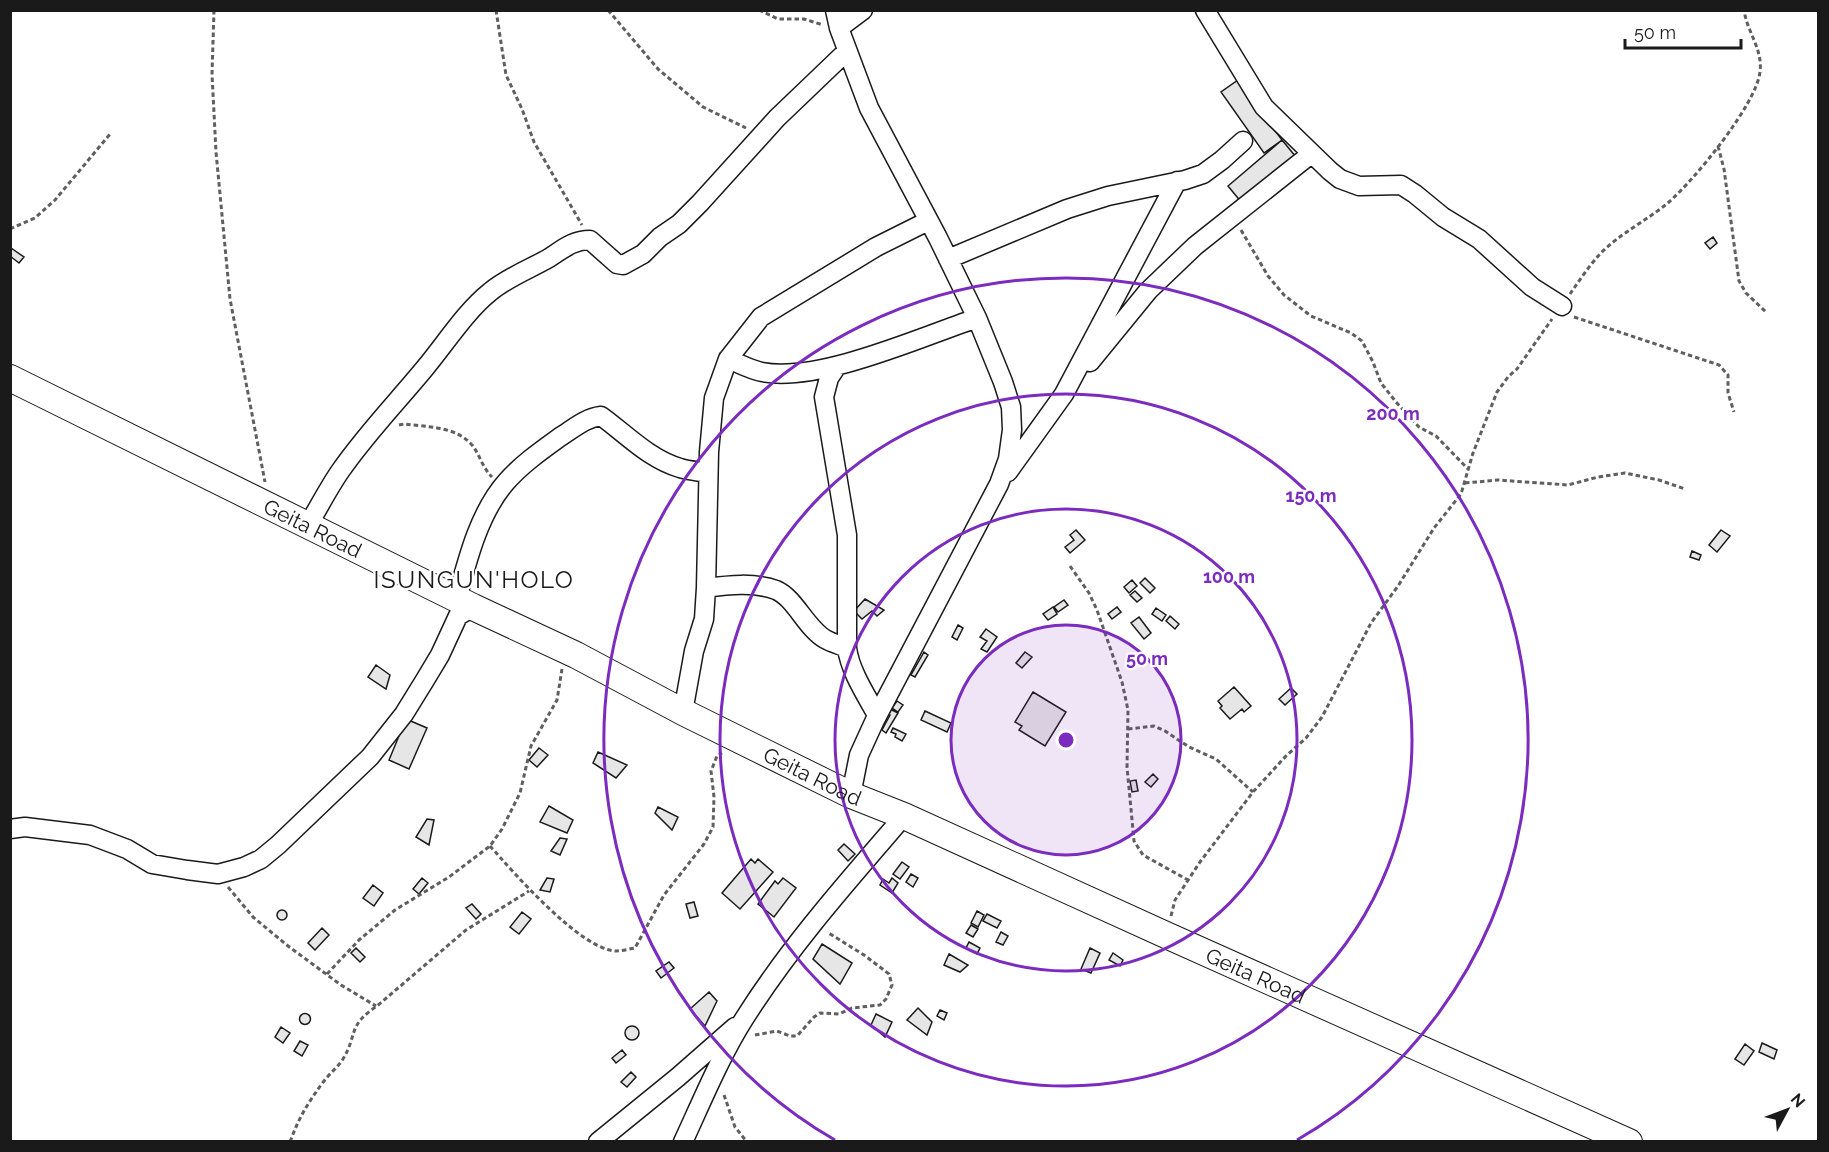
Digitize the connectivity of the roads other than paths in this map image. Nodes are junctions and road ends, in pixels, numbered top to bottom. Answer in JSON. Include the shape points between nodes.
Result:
{"nodes":[{"id":1,"x":863,"y":10,"type":"edge"},
{"id":2,"x":1205,"y":10,"type":"edge"},
{"id":3,"x":837,"y":19,"type":"edge"},
{"id":4,"x":847,"y":51,"type":"junction"},
{"id":5,"x":1243,"y":141,"type":"dead end"},
{"id":6,"x":1311,"y":154,"type":"junction"},
{"id":7,"x":1177,"y":182,"type":"junction"},
{"id":8,"x":928,"y":220,"type":"junction"},
{"id":9,"x":948,"y":259,"type":"junction"},
{"id":10,"x":1562,"y":306,"type":"road end"},
{"id":11,"x":976,"y":318,"type":"junction"},
{"id":12,"x":728,"y":359,"type":"junction"},
{"id":13,"x":837,"y":366,"type":"junction"},
{"id":14,"x":10,"y":378,"type":"edge"},
{"id":15,"x":1064,"y":394,"type":"junction"},
{"id":16,"x":708,"y":473,"type":"junction"},
{"id":17,"x":999,"y":484,"type":"junction"},
{"id":18,"x":308,"y":525,"type":"junction"},
{"id":19,"x":706,"y":588,"type":"junction"},
{"id":20,"x":465,"y":603,"type":"junction"},
{"id":21,"x":847,"y":648,"type":"junction"},
{"id":22,"x":683,"y":712,"type":"junction"},
{"id":23,"x":878,"y":715,"type":"junction"},
{"id":24,"x":850,"y":795,"type":"junction"},
{"id":25,"x":904,"y":816,"type":"junction"},
{"id":26,"x":10,"y":829,"type":"edge"},
{"id":27,"x":743,"y":1020,"type":"junction"},
{"id":28,"x":598,"y":1142,"type":"edge"},
{"id":29,"x":683,"y":1142,"type":"edge"},
{"id":30,"x":1629,"y":1142,"type":"edge"}],
"edges":[{"from":1,"to":3,"type":"street"},
{"from":2,"to":6,"type":"street","via":[[1264,107]]},
{"from":3,"to":4,"type":"street"},
{"from":4,"to":8,"type":"street","via":[[868,108]]},
{"from":4,"to":18,"type":"street","via":[[777,118],[686,217],[631,263],[616,264],[590,240],[573,242],[489,292],[370,431],[340,471]]},
{"from":5,"to":7,"type":"street","via":[[1203,174]]},
{"from":6,"to":10,"type":"street","via":[[1351,184],[1401,185],[1479,239],[1532,287]]},
{"from":6,"to":15,"type":"street","via":[[1195,246],[1149,291]]},
{"from":7,"to":9,"type":"street","via":[[1067,209]]},
{"from":7,"to":15,"type":"street"},
{"from":8,"to":9,"type":"street"},
{"from":8,"to":12,"type":"street","via":[[761,317]]},
{"from":9,"to":11,"type":"street"},
{"from":11,"to":13,"type":"street"},
{"from":11,"to":17,"type":"street","via":[[1011,407],[1008,459]]},
{"from":12,"to":13,"type":"street","via":[[761,372],[793,374]]},
{"from":12,"to":16,"type":"street","via":[[714,398]]},
{"from":13,"to":21,"type":"street","via":[[824,397],[847,535]]},
{"from":14,"to":18,"type":"highway","name":"Geita Road"},
{"from":15,"to":17,"type":"street"},
{"from":16,"to":19,"type":"street"},
{"from":16,"to":20,"type":"street","via":[[663,461],[600,416],[583,422],[542,450],[502,487],[472,542]]},
{"from":17,"to":23,"type":"street"},
{"from":18,"to":20,"type":"highway","name":"Geita Road"},
{"from":19,"to":21,"type":"street","via":[[747,585],[777,591],[824,639]]},
{"from":19,"to":22,"type":"street","via":[[704,619]]},
{"from":20,"to":22,"type":"highway","name":"Geita Road","via":[[576,655]]},
{"from":20,"to":26,"type":"street","via":[[410,705],[370,757],[261,859],[218,874],[152,864],[90,835],[25,826]]},
{"from":21,"to":23,"type":"street"},
{"from":22,"to":24,"type":"highway","name":"Geita Road"},
{"from":23,"to":24,"type":"street","via":[[859,755]]},
{"from":24,"to":25,"type":"highway","name":"Geita Road"},
{"from":25,"to":27,"type":"street","via":[[813,923]]},
{"from":25,"to":30,"type":"highway","name":"Geita Road"},
{"from":27,"to":28,"type":"street"},
{"from":27,"to":29,"type":"street"}]}
